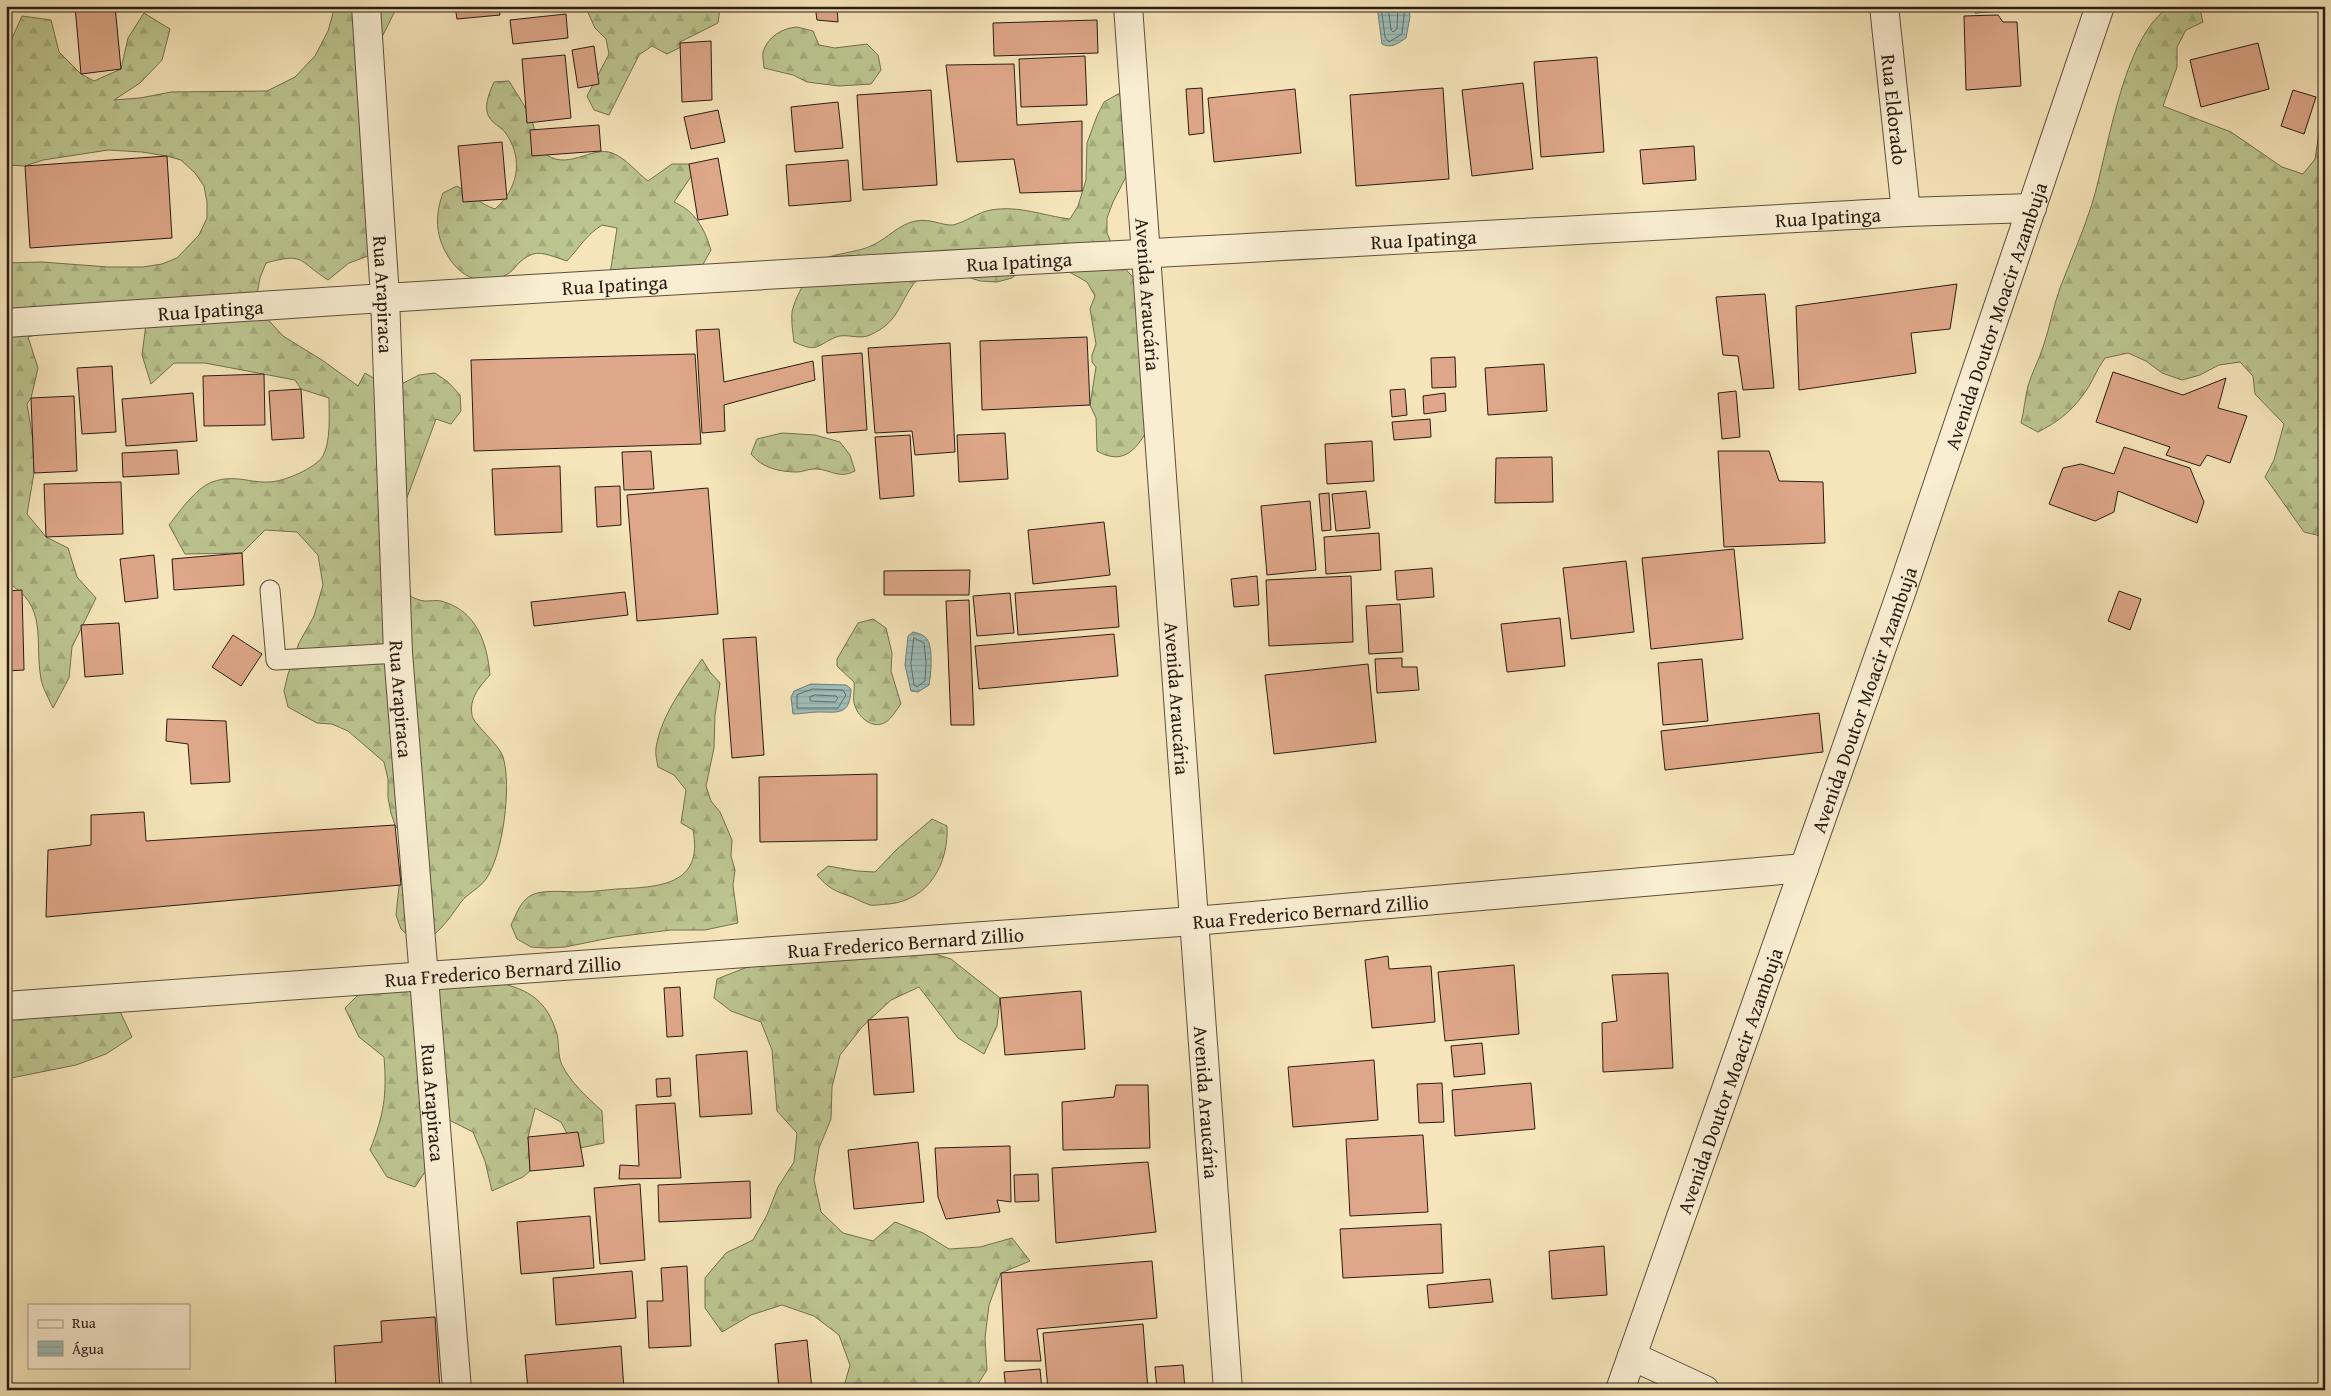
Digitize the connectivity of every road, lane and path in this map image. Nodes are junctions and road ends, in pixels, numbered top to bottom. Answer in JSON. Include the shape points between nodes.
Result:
{"nodes":[{"id":1,"x":366,"y":6,"type":"edge"},
{"id":2,"x":1128,"y":6,"type":"edge"},
{"id":3,"x":1884,"y":6,"type":"edge"},
{"id":4,"x":2100,"y":6,"type":"edge"},
{"id":5,"x":2032,"y":208,"type":"junction"},
{"id":6,"x":1906,"y":212,"type":"junction"},
{"id":7,"x":1146,"y":254,"type":"junction"},
{"id":8,"x":385,"y":297,"type":"junction"},
{"id":9,"x":6,"y":323,"type":"edge"},
{"id":10,"x":270,"y":590,"type":"dead end"},
{"id":11,"x":398,"y":653,"type":"junction"},
{"id":12,"x":1804,"y":868,"type":"junction"},
{"id":13,"x":1194,"y":921,"type":"junction"},
{"id":14,"x":424,"y":976,"type":"junction"},
{"id":15,"x":6,"y":1006,"type":"edge"},
{"id":16,"x":1632,"y":1356,"type":"junction"},
{"id":17,"x":457,"y":1390,"type":"edge"},
{"id":18,"x":1228,"y":1390,"type":"edge"},
{"id":19,"x":1620,"y":1390,"type":"edge"},
{"id":20,"x":1705,"y":1390,"type":"edge"}],
"edges":[{"from":1,"to":8,"type":"street","name":"Rua Arapiraca"},
{"from":2,"to":7,"type":"street","name":"Avenida Araucária"},
{"from":3,"to":6,"type":"street","name":"Rua Eldorado"},
{"from":4,"to":5,"type":"street","name":"Avenida Doutor Moacir Azambuja"},
{"from":5,"to":6,"type":"street","name":"Rua Ipatinga"},
{"from":5,"to":12,"type":"street","name":"Avenida Doutor Moacir Azambuja"},
{"from":6,"to":7,"type":"street","name":"Rua Ipatinga"},
{"from":7,"to":8,"type":"street","name":"Rua Ipatinga"},
{"from":7,"to":13,"type":"street","name":"Avenida Araucária"},
{"from":8,"to":9,"type":"street","name":"Rua Ipatinga"},
{"from":8,"to":11,"type":"street","name":"Rua Arapiraca"},
{"from":10,"to":11,"type":"lane","via":[[276,660]]},
{"from":11,"to":14,"type":"street","name":"Rua Arapiraca"},
{"from":12,"to":13,"type":"street","name":"Rua Frederico Bernard Zillio"},
{"from":12,"to":16,"type":"street","name":"Avenida Doutor Moacir Azambuja"},
{"from":13,"to":14,"type":"street","name":"Rua Frederico Bernard Zillio"},
{"from":13,"to":18,"type":"street","name":"Avenida Araucária"},
{"from":14,"to":15,"type":"street","name":"Rua Frederico Bernard Zillio"},
{"from":14,"to":17,"type":"street","name":"Rua Arapiraca"},
{"from":16,"to":19,"type":"street","name":"Avenida Doutor Moacir Azambuja"},
{"from":16,"to":20,"type":"street"}]}
